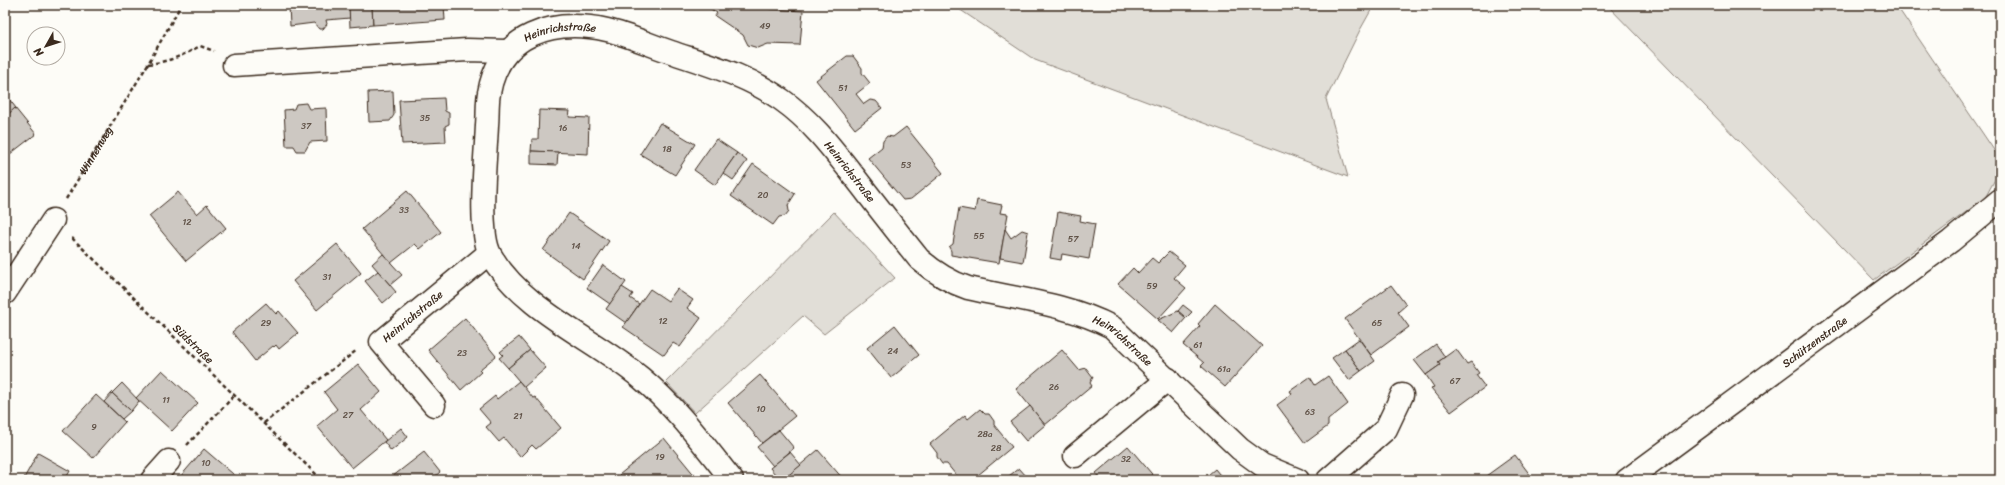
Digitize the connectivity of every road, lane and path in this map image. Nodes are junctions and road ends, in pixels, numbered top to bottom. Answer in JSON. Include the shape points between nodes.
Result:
{"nodes":[{"id":1,"x":181,"y":5,"type":"edge"},
{"id":2,"x":506,"y":51,"type":"junction"},
{"id":3,"x":148,"y":64,"type":"junction"},
{"id":4,"x":234,"y":65,"type":"joint"},
{"id":5,"x":2000,"y":200,"type":"edge"},
{"id":6,"x":53,"y":220,"type":"junction"},
{"id":7,"x":489,"y":253,"type":"junction"},
{"id":8,"x":5,"y":293,"type":"edge"},
{"id":9,"x":381,"y":342,"type":"junction"},
{"id":10,"x":1168,"y":379,"type":"junction"},
{"id":11,"x":235,"y":395,"type":"junction"},
{"id":12,"x":1402,"y":395,"type":"dead end"},
{"id":13,"x":434,"y":405,"type":"dead end"},
{"id":14,"x":264,"y":423,"type":"junction"},
{"id":15,"x":1075,"y":456,"type":"dead end"},
{"id":16,"x":169,"y":461,"type":"joint"},
{"id":17,"x":152,"y":480,"type":"edge"},
{"id":18,"x":322,"y":480,"type":"edge"},
{"id":19,"x":732,"y":480,"type":"edge"},
{"id":20,"x":1298,"y":480,"type":"edge"},
{"id":21,"x":1328,"y":480,"type":"edge"},
{"id":22,"x":1627,"y":480,"type":"edge"}],
"edges":[{"from":1,"to":3,"type":"path","name":"Winnenweg"},
{"from":2,"to":4,"type":"street","via":[[466,50]]},
{"from":2,"to":7,"type":"street","name":"Heinrichstraße","via":[[495,72],[489,94],[484,212]]},
{"from":2,"to":10,"type":"street","name":"Heinrichstraße","via":[[522,39],[542,30],[567,26],[606,30],[739,75],[781,99],[817,129],[919,259],[932,270],[952,283],[968,288],[1093,317],[1112,327]]},
{"from":3,"to":4,"type":"path","via":[[165,62],[200,46],[218,53]]},
{"from":3,"to":6,"type":"path","name":"Winnenweg"},
{"from":5,"to":22,"type":"street","name":"Schützenstraße","via":[[1951,241]]},
{"from":6,"to":8,"type":"street"},
{"from":6,"to":11,"type":"path","name":"Südstraße"},
{"from":7,"to":9,"type":"street","name":"Heinrichstraße"},
{"from":7,"to":19,"type":"street","name":"Heinrichstraße","via":[[507,278],[528,299],[641,378],[686,423]]},
{"from":9,"to":13,"type":"street","name":"Heinrichstraße"},
{"from":9,"to":14,"type":"path","via":[[362,345]]},
{"from":10,"to":15,"type":"street"},
{"from":10,"to":20,"type":"street","name":"Heinrichstraße","via":[[1240,449],[1262,465]]},
{"from":11,"to":14,"type":"path","name":"Südstraße"},
{"from":11,"to":16,"type":"path","via":[[189,444]]},
{"from":12,"to":21,"type":"street","via":[[1386,429]]},
{"from":14,"to":18,"type":"path","name":"Südstraße"},
{"from":16,"to":17,"type":"street"}]}
